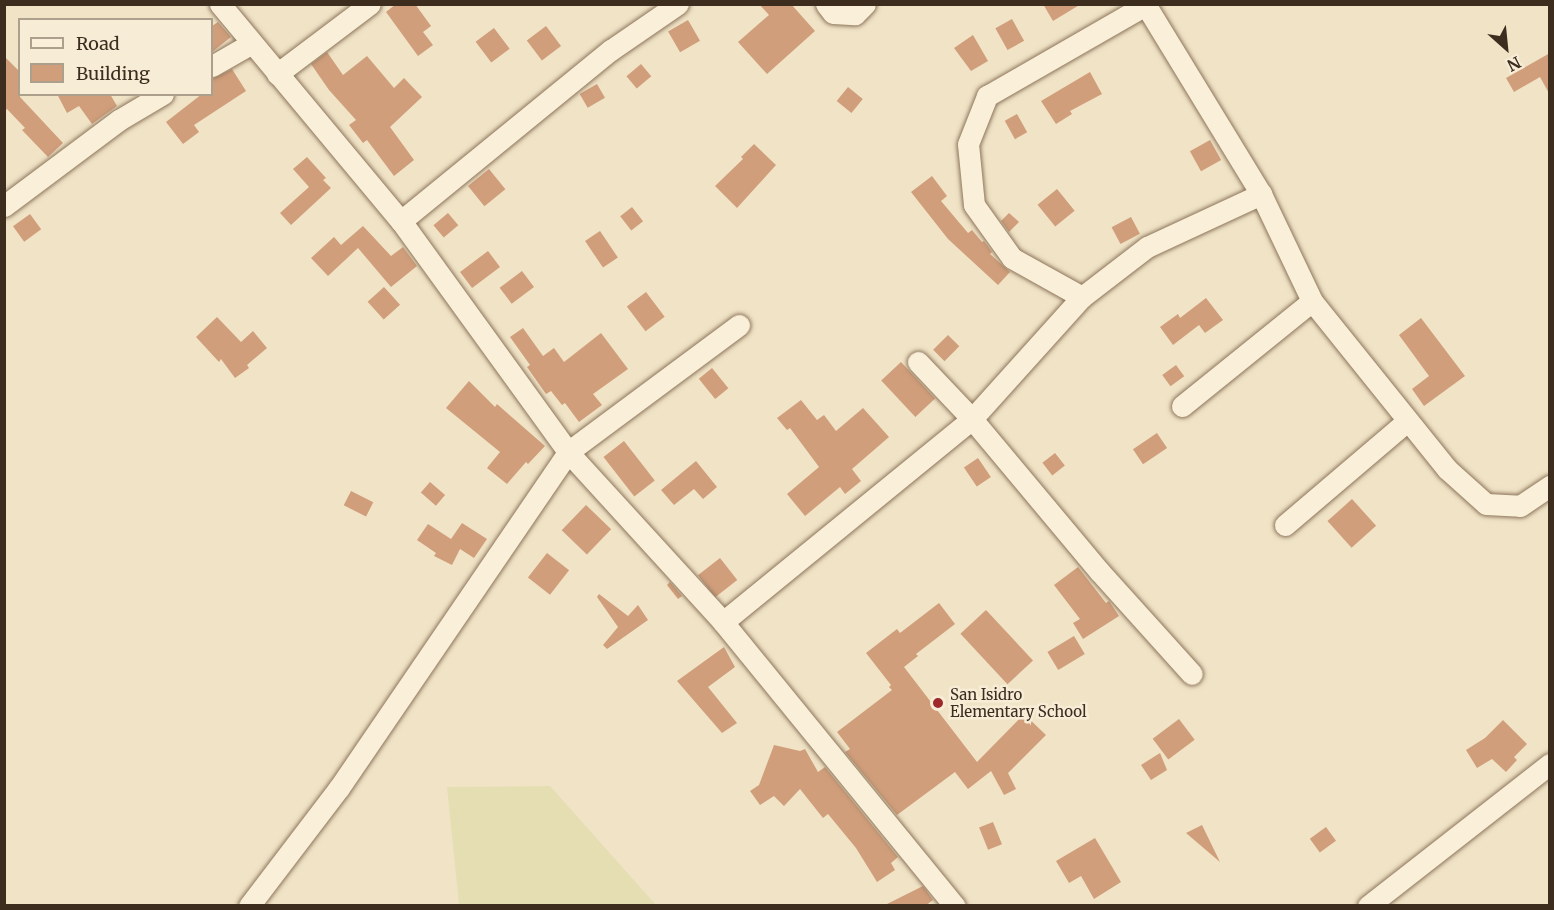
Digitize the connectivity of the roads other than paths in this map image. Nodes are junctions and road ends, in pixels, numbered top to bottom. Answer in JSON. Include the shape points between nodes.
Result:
{"nodes":[{"id":1,"x":220,"y":4,"type":"edge"},
{"id":2,"x":370,"y":4,"type":"edge"},
{"id":3,"x":678,"y":4,"type":"edge"},
{"id":4,"x":826,"y":4,"type":"edge"},
{"id":5,"x":865,"y":4,"type":"edge"},
{"id":6,"x":1146,"y":5,"type":"edge"},
{"id":7,"x":252,"y":43,"type":"junction"},
{"id":8,"x":213,"y":65,"type":"edge"},
{"id":9,"x":277,"y":74,"type":"junction"},
{"id":10,"x":160,"y":96,"type":"edge"},
{"id":11,"x":1261,"y":194,"type":"junction"},
{"id":12,"x":4,"y":206,"type":"edge"},
{"id":13,"x":401,"y":220,"type":"junction"},
{"id":14,"x":1082,"y":297,"type":"junction"},
{"id":15,"x":1312,"y":301,"type":"junction"},
{"id":16,"x":739,"y":325,"type":"dead end"},
{"id":17,"x":918,"y":362,"type":"dead end"},
{"id":18,"x":1182,"y":406,"type":"dead end"},
{"id":19,"x":972,"y":419,"type":"junction"},
{"id":20,"x":1407,"y":421,"type":"junction"},
{"id":21,"x":568,"y":452,"type":"junction"},
{"id":22,"x":1550,"y":486,"type":"edge"},
{"id":23,"x":1285,"y":525,"type":"dead end"},
{"id":24,"x":723,"y":622,"type":"junction"},
{"id":25,"x":1192,"y":674,"type":"dead end"},
{"id":26,"x":1550,"y":764,"type":"edge"},
{"id":27,"x":249,"y":906,"type":"edge"},
{"id":28,"x":955,"y":906,"type":"edge"},
{"id":29,"x":1368,"y":906,"type":"edge"}],
"edges":[{"from":1,"to":7,"type":"street"},
{"from":2,"to":9,"type":"street"},
{"from":3,"to":13,"type":"street","via":[[611,50]]},
{"from":4,"to":5,"type":"street","via":[[833,13],[855,14]]},
{"from":6,"to":11,"type":"street"},
{"from":6,"to":14,"type":"street","via":[[987,96],[968,144],[974,205],[1012,258]]},
{"from":7,"to":8,"type":"street"},
{"from":7,"to":9,"type":"street"},
{"from":9,"to":13,"type":"street"},
{"from":10,"to":12,"type":"street","via":[[119,120]]},
{"from":11,"to":14,"type":"street","via":[[1147,247]]},
{"from":11,"to":15,"type":"street"},
{"from":13,"to":21,"type":"street"},
{"from":14,"to":19,"type":"street"},
{"from":15,"to":18,"type":"street"},
{"from":15,"to":20,"type":"street"},
{"from":16,"to":21,"type":"street"},
{"from":17,"to":19,"type":"street"},
{"from":19,"to":24,"type":"street"},
{"from":19,"to":25,"type":"street","via":[[1100,572]]},
{"from":20,"to":22,"type":"street","via":[[1447,469],[1486,504],[1520,506]]},
{"from":20,"to":23,"type":"street"},
{"from":21,"to":24,"type":"street"},
{"from":21,"to":27,"type":"street","via":[[339,788]]},
{"from":24,"to":28,"type":"street"},
{"from":26,"to":29,"type":"street"}]}
